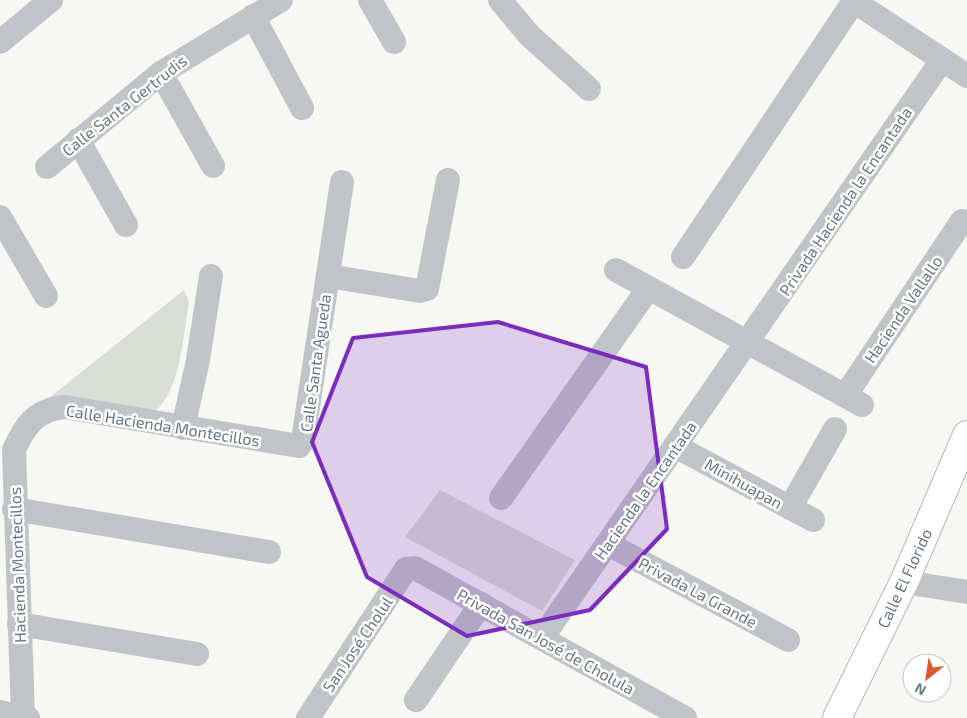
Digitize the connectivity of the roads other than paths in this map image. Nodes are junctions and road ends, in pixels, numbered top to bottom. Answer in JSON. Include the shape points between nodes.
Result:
{"nodes":[{"id":1,"x":50,"y":0,"type":"edge"},
{"id":2,"x":281,"y":0,"type":"edge"},
{"id":3,"x":370,"y":0,"type":"edge"},
{"id":4,"x":500,"y":0,"type":"edge"},
{"id":5,"x":853,"y":0,"type":"edge"},
{"id":6,"x":253,"y":16,"type":"junction"},
{"id":7,"x":0,"y":42,"type":"edge"},
{"id":8,"x":394,"y":42,"type":"dead end"},
{"id":9,"x":942,"y":60,"type":"junction"},
{"id":10,"x":161,"y":73,"type":"junction"},
{"id":11,"x":967,"y":76,"type":"edge"},
{"id":12,"x":589,"y":89,"type":"dead end"},
{"id":13,"x":302,"y":108,"type":"dead end"},
{"id":14,"x":78,"y":140,"type":"junction"},
{"id":15,"x":213,"y":166,"type":"dead end"},
{"id":16,"x":47,"y":167,"type":"dead end"},
{"id":17,"x":448,"y":180,"type":"dead end"},
{"id":18,"x":342,"y":182,"type":"dead end"},
{"id":19,"x":0,"y":217,"type":"edge"},
{"id":20,"x":962,"y":221,"type":"dead end"},
{"id":21,"x":126,"y":225,"type":"dead end"},
{"id":22,"x":683,"y":257,"type":"dead end"},
{"id":23,"x":616,"y":270,"type":"dead end"},
{"id":24,"x":211,"y":276,"type":"dead end"},
{"id":25,"x":328,"y":276,"type":"junction"},
{"id":26,"x":648,"y":289,"type":"junction"},
{"id":27,"x":46,"y":296,"type":"dead end"},
{"id":28,"x":748,"y":342,"type":"junction"},
{"id":29,"x":34,"y":418,"type":"joint"},
{"id":30,"x":183,"y":428,"type":"junction"},
{"id":31,"x":835,"y":429,"type":"dead end"},
{"id":32,"x":967,"y":435,"type":"edge"},
{"id":33,"x":295,"y":446,"type":"joint"},
{"id":34,"x":675,"y":446,"type":"junction"},
{"id":35,"x":501,"y":498,"type":"dead end"},
{"id":36,"x":790,"y":508,"type":"junction"},
{"id":37,"x":14,"y":510,"type":"junction"},
{"id":38,"x":813,"y":520,"type":"dead end"},
{"id":39,"x":608,"y":544,"type":"junction"},
{"id":40,"x":269,"y":552,"type":"dead end"},
{"id":41,"x":406,"y":569,"type":"joint"},
{"id":42,"x":904,"y":582,"type":"junction"},
{"id":43,"x":967,"y":592,"type":"edge"},
{"id":44,"x":481,"y":604,"type":"junction"},
{"id":45,"x":19,"y":624,"type":"junction"},
{"id":46,"x":542,"y":638,"type":"junction"},
{"id":47,"x":788,"y":640,"type":"dead end"},
{"id":48,"x":197,"y":654,"type":"dead end"},
{"id":49,"x":416,"y":700,"type":"dead end"},
{"id":50,"x":0,"y":712,"type":"edge"},
{"id":51,"x":26,"y":718,"type":"edge"},
{"id":52,"x":308,"y":718,"type":"edge"},
{"id":53,"x":685,"y":718,"type":"edge"},
{"id":54,"x":837,"y":718,"type":"edge"}],
"edges":[{"from":1,"to":7,"type":"street"},
{"from":2,"to":6,"type":"street","name":"Calle Santa Gertrudis"},
{"from":3,"to":8,"type":"street"},
{"from":4,"to":12,"type":"street","via":[[529,35]]},
{"from":5,"to":9,"type":"street"},
{"from":5,"to":22,"type":"street"},
{"from":6,"to":10,"type":"street","name":"Calle Santa Gertrudis"},
{"from":6,"to":13,"type":"street"},
{"from":9,"to":11,"type":"street"},
{"from":9,"to":28,"type":"street","name":"Privada Hacienda la Encantada"},
{"from":10,"to":14,"type":"street","name":"Calle Santa Gertrudis"},
{"from":10,"to":15,"type":"street"},
{"from":14,"to":16,"type":"street","name":"Calle Santa Gertrudis"},
{"from":14,"to":21,"type":"street"},
{"from":17,"to":25,"type":"street","name":"Calle Santa Agueda","via":[[427,289],[420,291]]},
{"from":18,"to":25,"type":"street","name":"Calle Santa Agueda"},
{"from":19,"to":27,"type":"street"},
{"from":20,"to":28,"type":"street","name":"Hacienda Vallallo","via":[[853,400]]},
{"from":23,"to":26,"type":"street"},
{"from":24,"to":30,"type":"street"},
{"from":25,"to":33,"type":"street","name":"Calle Santa Agueda","via":[[303,440]]},
{"from":26,"to":28,"type":"street"},
{"from":26,"to":35,"type":"street"},
{"from":28,"to":34,"type":"street","name":"Hacienda la Encantada"},
{"from":29,"to":30,"type":"street","name":"Calle Hacienda Montecillos","via":[[48,409],[64,407]]},
{"from":29,"to":37,"type":"street","name":"Hacienda Montecillos","via":[[22,431],[14,450]]},
{"from":30,"to":33,"type":"street","name":"Calle Hacienda Montecillos"},
{"from":31,"to":36,"type":"street"},
{"from":32,"to":42,"type":"main road","name":"Calle El Florido"},
{"from":34,"to":36,"type":"street","name":"Minihuapan"},
{"from":34,"to":39,"type":"street","name":"Hacienda la Encantada"},
{"from":36,"to":38,"type":"street","name":"Minihuapan"},
{"from":37,"to":40,"type":"street"},
{"from":37,"to":45,"type":"street","name":"Hacienda Montecillos"},
{"from":39,"to":46,"type":"street","name":"Hacienda la Encantada"},
{"from":39,"to":47,"type":"street","name":"Privada La Grande"},
{"from":41,"to":44,"type":"street","name":"Privada San José de Cholula","via":[[415,568]]},
{"from":41,"to":52,"type":"street","name":"San José Cholul"},
{"from":42,"to":43,"type":"street"},
{"from":42,"to":54,"type":"main road","name":"Calle El Florido"},
{"from":44,"to":46,"type":"street","name":"Privada San José de Cholula"},
{"from":44,"to":49,"type":"street"},
{"from":45,"to":48,"type":"street"},
{"from":45,"to":51,"type":"street","name":"Hacienda Montecillos"},
{"from":46,"to":53,"type":"street","name":"Privada San José de Cholula"},
{"from":50,"to":51,"type":"street"}]}
